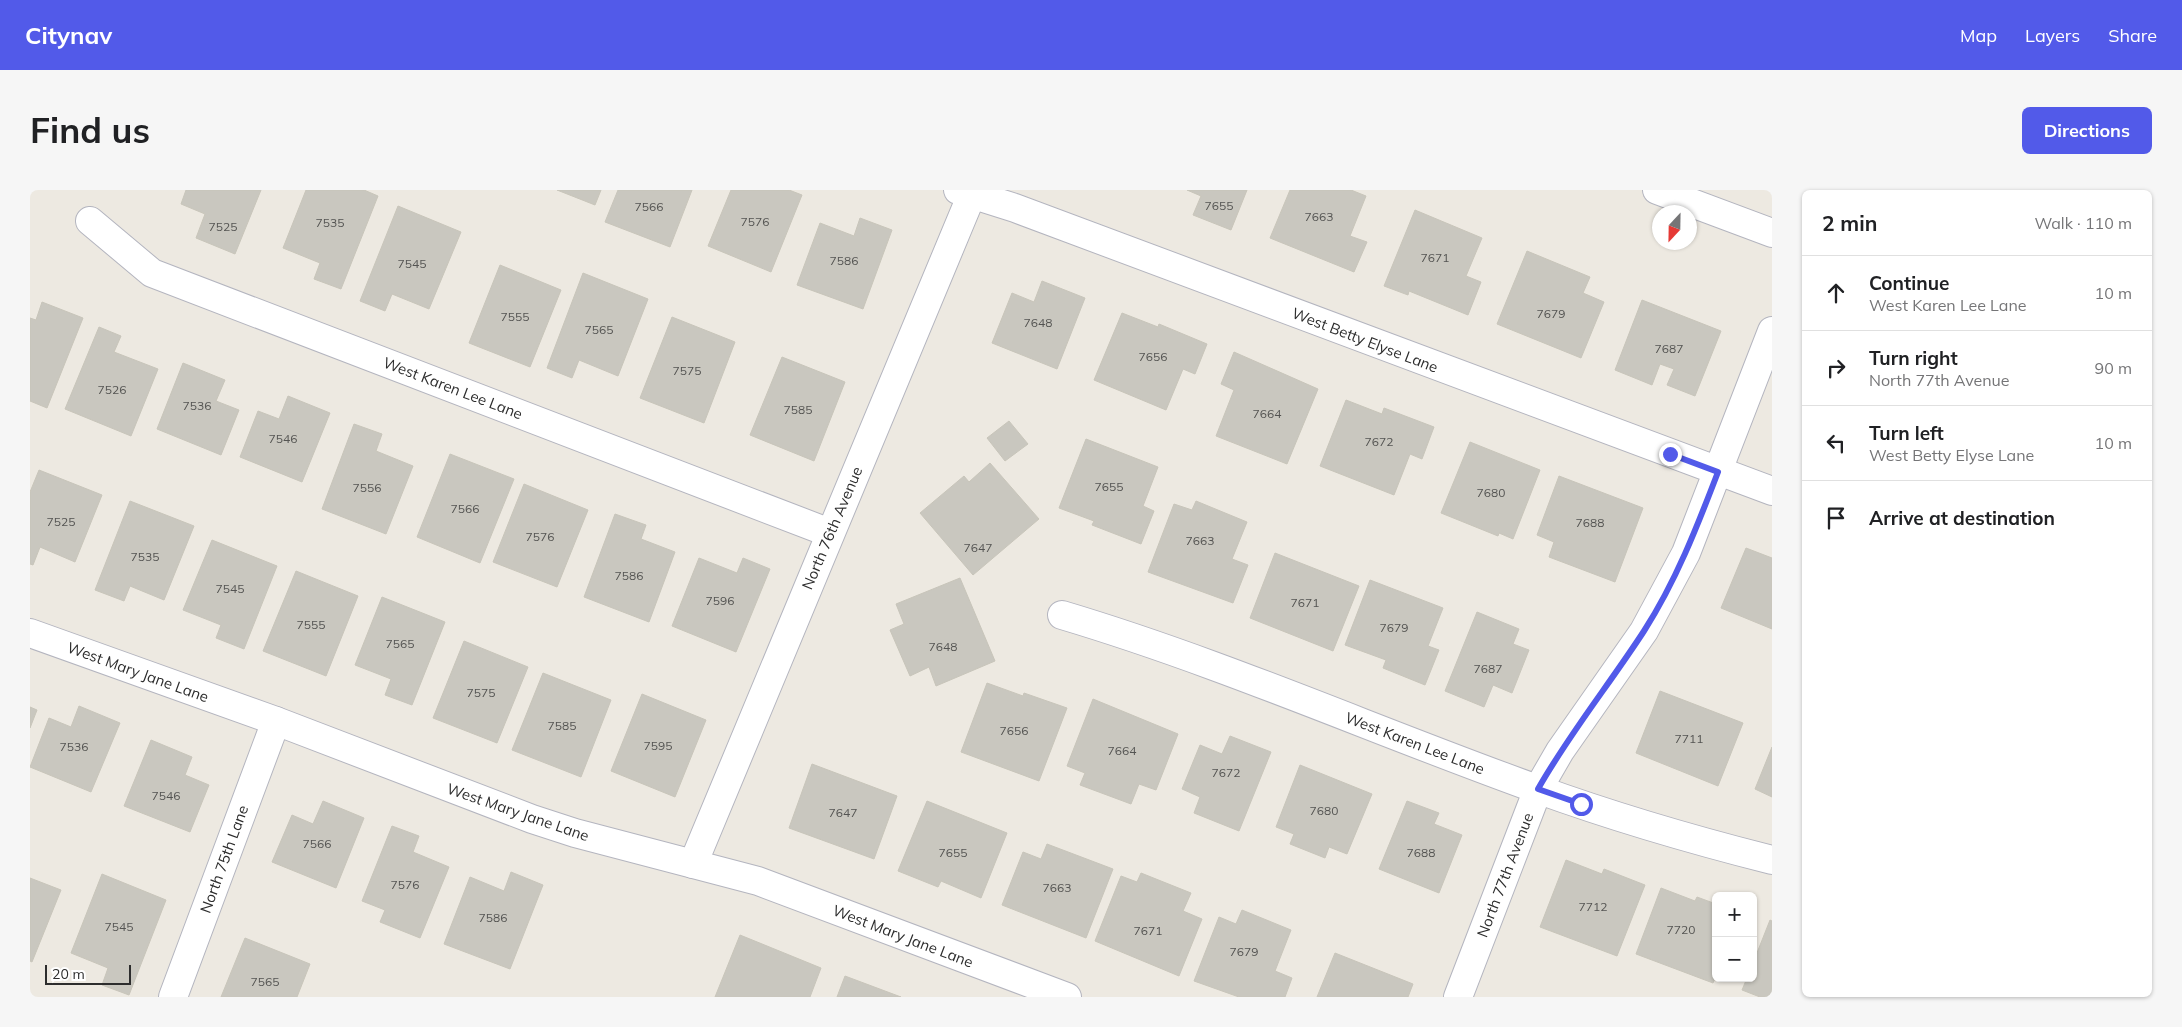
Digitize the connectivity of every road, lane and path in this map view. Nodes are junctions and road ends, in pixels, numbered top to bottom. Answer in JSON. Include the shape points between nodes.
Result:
{"nodes":[{"id":1,"x":1657,"y":190,"type":"edge"},
{"id":2,"x":965,"y":192,"type":"edge"},
{"id":3,"x":90,"y":221,"type":"dead end"},
{"id":4,"x":1772,"y":233,"type":"edge"},
{"id":5,"x":1772,"y":331,"type":"edge"},
{"id":6,"x":1718,"y":472,"type":"junction"},
{"id":7,"x":1772,"y":491,"type":"edge"},
{"id":8,"x":830,"y":532,"type":"junction"},
{"id":9,"x":1062,"y":615,"type":"dead end"},
{"id":10,"x":30,"y":633,"type":"edge"},
{"id":11,"x":276,"y":721,"type":"junction"},
{"id":12,"x":1538,"y":789,"type":"junction"},
{"id":13,"x":1772,"y":860,"type":"edge"},
{"id":14,"x":693,"y":864,"type":"junction"},
{"id":15,"x":173,"y":997,"type":"edge"},
{"id":16,"x":1067,"y":997,"type":"edge"},
{"id":17,"x":1458,"y":997,"type":"edge"}],
"edges":[{"from":1,"to":4,"type":"street"},
{"from":2,"to":6,"type":"street","name":"West Betty Elyse Lane"},
{"from":2,"to":8,"type":"street","name":"North 76th Avenue"},
{"from":3,"to":8,"type":"street","name":"West Karen Lee Lane","via":[[152,273]]},
{"from":5,"to":6,"type":"street","name":"North 77th Avenue"},
{"from":6,"to":7,"type":"street","name":"West Betty Elyse Lane"},
{"from":6,"to":12,"type":"street","name":"North 77th Avenue","via":[[1686,553],[1665,595]]},
{"from":8,"to":14,"type":"street","name":"North 76th Avenue"},
{"from":9,"to":12,"type":"street","name":"West Karen Lee Lane","via":[[1132,636]]},
{"from":10,"to":11,"type":"street","name":"West Mary Jane Lane"},
{"from":11,"to":14,"type":"street","name":"West Mary Jane Lane","via":[[532,819]]},
{"from":11,"to":15,"type":"street","name":"North 75th Lane"},
{"from":12,"to":13,"type":"street","name":"West Karen Lee Lane","via":[[1666,832]]},
{"from":12,"to":17,"type":"street","name":"North 77th Avenue"},
{"from":14,"to":16,"type":"street","name":"West Mary Jane Lane","via":[[758,881]]}]}
